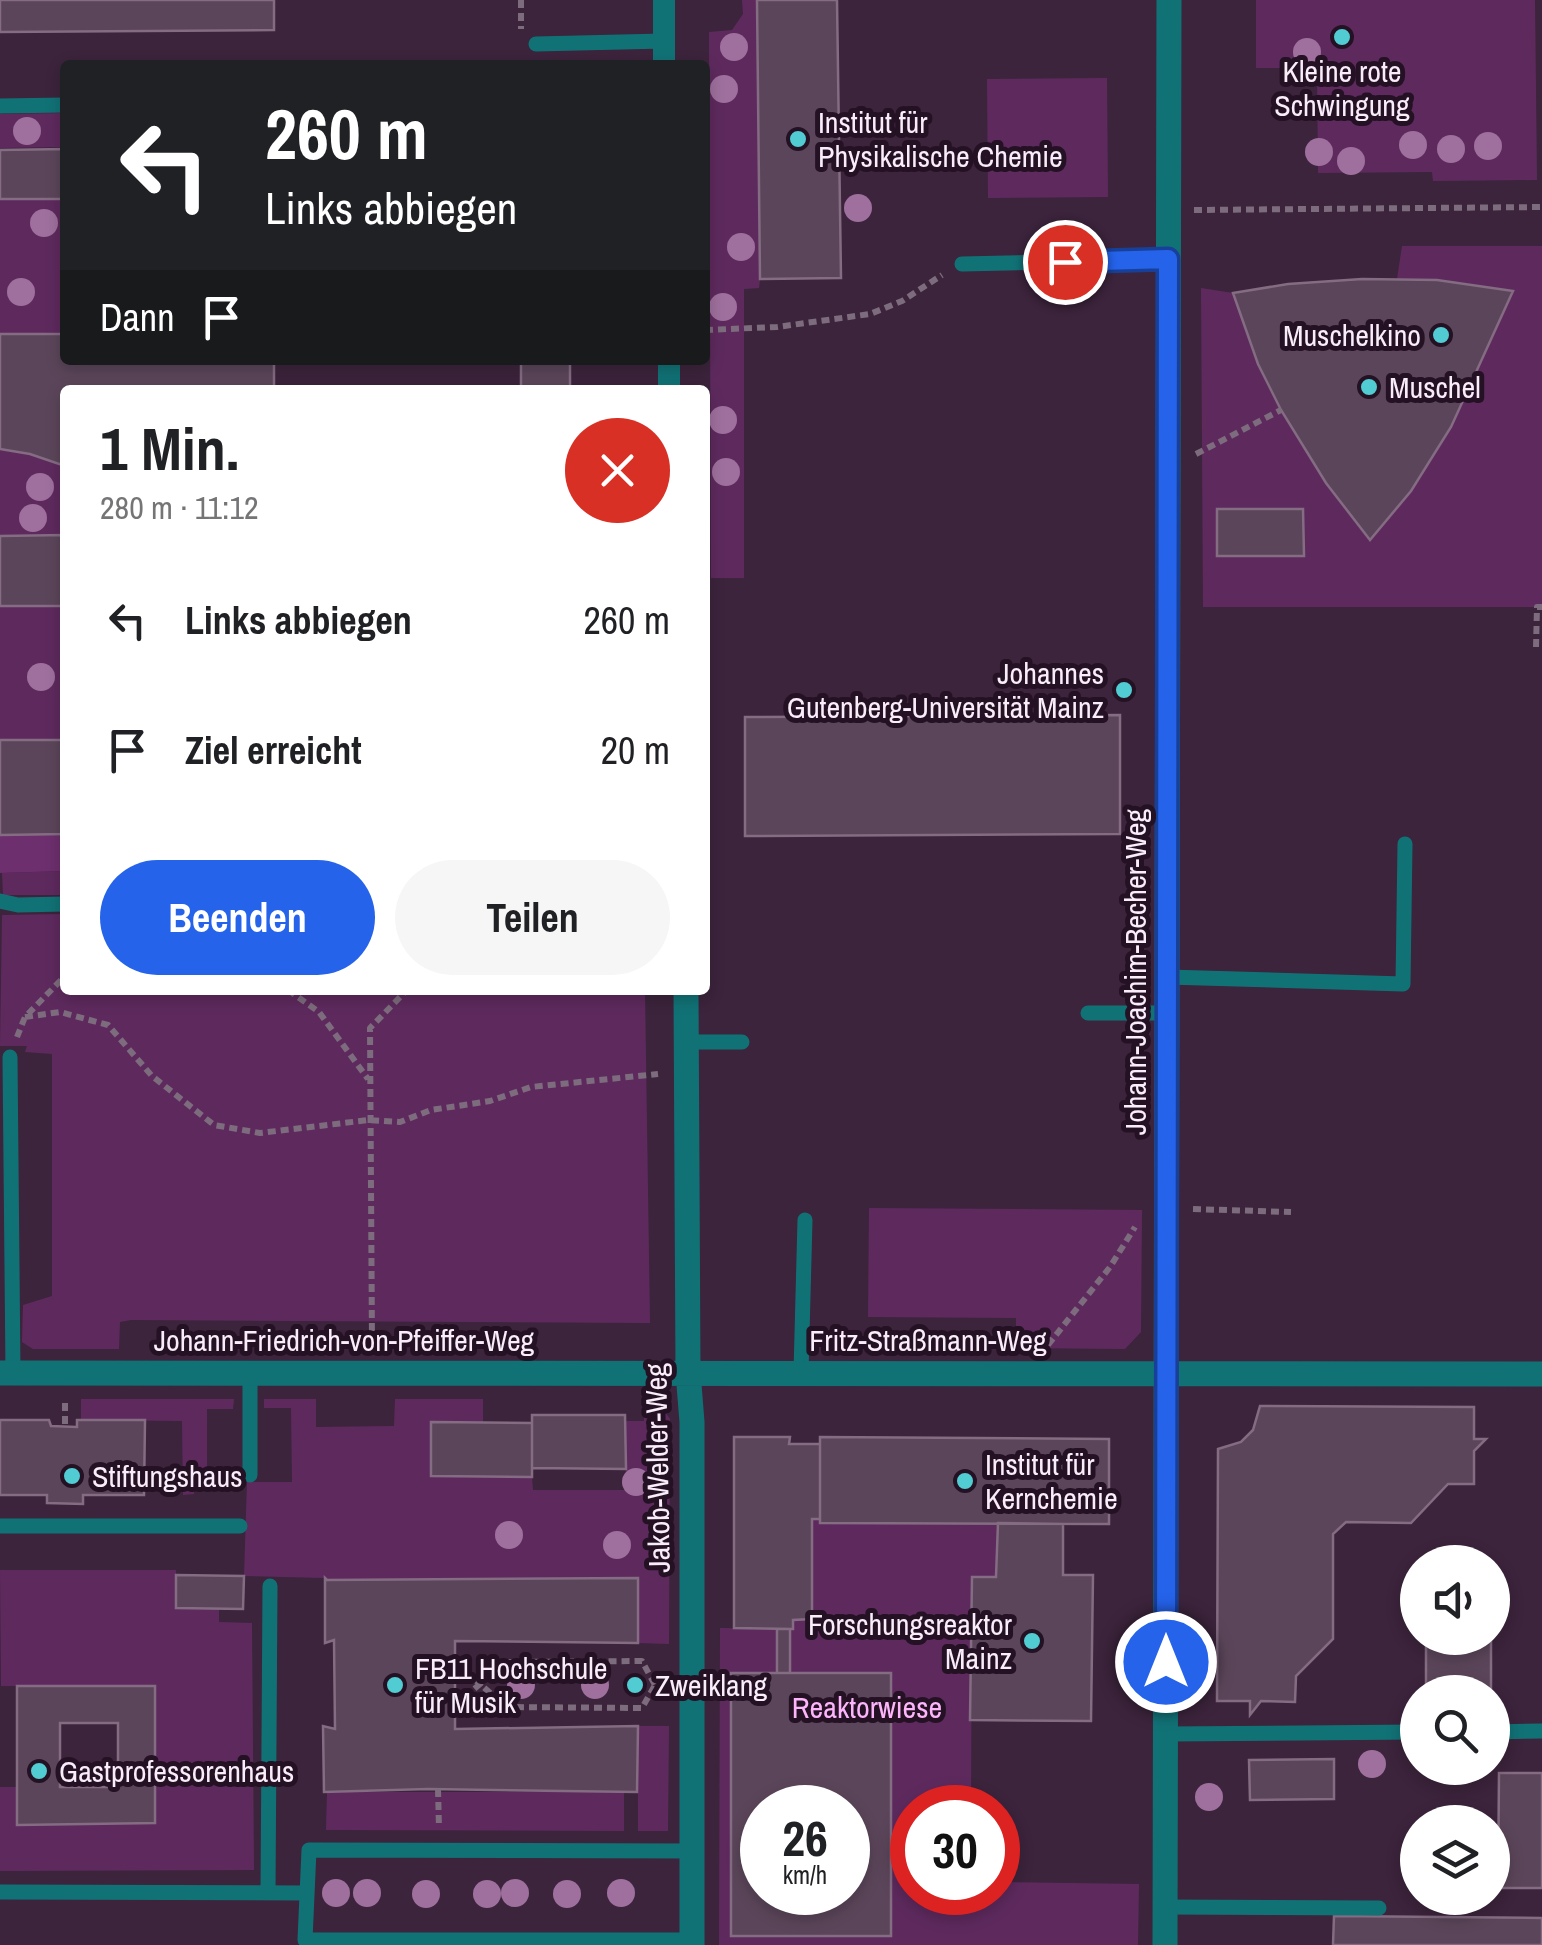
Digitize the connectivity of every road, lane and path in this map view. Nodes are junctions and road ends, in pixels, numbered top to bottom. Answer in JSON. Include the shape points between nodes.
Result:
{"nodes":[{"id":1,"x":664,"y":0,"type":"edge"},
{"id":2,"x":1169,"y":0,"type":"edge"},
{"id":3,"x":664,"y":41,"type":"junction"},
{"id":4,"x":536,"y":44,"type":"dead end"},
{"id":5,"x":664,"y":60,"type":"edge"},
{"id":6,"x":60,"y":105,"type":"edge"},
{"id":7,"x":0,"y":106,"type":"edge"},
{"id":8,"x":1542,"y":207,"type":"edge"},
{"id":9,"x":1168,"y":210,"type":"junction"},
{"id":10,"x":1168,"y":259,"type":"junction"},
{"id":11,"x":962,"y":264,"type":"joint"},
{"id":12,"x":710,"y":330,"type":"edge"},
{"id":13,"x":1280,"y":410,"type":"dead end"},
{"id":14,"x":1168,"y":468,"type":"junction"},
{"id":15,"x":1542,"y":607,"type":"edge"},
{"id":16,"x":1536,"y":646,"type":"dead end"},
{"id":17,"x":1405,"y":844,"type":"dead end"},
{"id":18,"x":0,"y":901,"type":"edge"},
{"id":19,"x":60,"y":904,"type":"edge"},
{"id":20,"x":1167,"y":977,"type":"junction"},
{"id":21,"x":60,"y":981,"type":"edge"},
{"id":22,"x":295,"y":995,"type":"edge"},
{"id":23,"x":402,"y":995,"type":"edge"},
{"id":24,"x":686,"y":995,"type":"edge"},
{"id":25,"x":1088,"y":1013,"type":"dead end"},
{"id":26,"x":1167,"y":1013,"type":"junction"},
{"id":27,"x":688,"y":1042,"type":"junction"},
{"id":28,"x":742,"y":1042,"type":"dead end"},
{"id":29,"x":10,"y":1058,"type":"dead end"},
{"id":30,"x":688,"y":1071,"type":"junction"},
{"id":31,"x":369,"y":1080,"type":"junction"},
{"id":32,"x":369,"y":1120,"type":"junction"},
{"id":33,"x":1167,"y":1208,"type":"junction"},
{"id":34,"x":1291,"y":1212,"type":"dead end"},
{"id":35,"x":805,"y":1220,"type":"dead end"},
{"id":36,"x":372,"y":1372,"type":"junction"},
{"id":37,"x":688,"y":1372,"type":"junction"},
{"id":38,"x":800,"y":1372,"type":"junction"},
{"id":39,"x":1032,"y":1372,"type":"junction"},
{"id":40,"x":7,"y":1373,"type":"edge"},
{"id":41,"x":250,"y":1373,"type":"junction"},
{"id":42,"x":1167,"y":1373,"type":"junction"},
{"id":43,"x":1542,"y":1374,"type":"edge"},
{"id":44,"x":65,"y":1398,"type":"dead end"},
{"id":45,"x":65,"y":1427,"type":"dead end"},
{"id":46,"x":250,"y":1475,"type":"dead end"},
{"id":47,"x":0,"y":1526,"type":"edge"},
{"id":48,"x":240,"y":1526,"type":"dead end"},
{"id":49,"x":270,"y":1586,"type":"dead end"},
{"id":50,"x":456,"y":1663,"type":"dead end"},
{"id":51,"x":480,"y":1684,"type":"junction"},
{"id":52,"x":669,"y":1684,"type":"dead end"},
{"id":53,"x":655,"y":1685,"type":"junction"},
{"id":54,"x":456,"y":1706,"type":"dead end"},
{"id":55,"x":1542,"y":1731,"type":"edge"},
{"id":56,"x":1400,"y":1732,"type":"edge"},
{"id":57,"x":1510,"y":1732,"type":"edge"},
{"id":58,"x":1166,"y":1734,"type":"junction"},
{"id":59,"x":438,"y":1789,"type":"dead end"},
{"id":60,"x":439,"y":1831,"type":"dead end"},
{"id":61,"x":693,"y":1851,"type":"junction"},
{"id":62,"x":0,"y":1892,"type":"edge"},
{"id":63,"x":268,"y":1893,"type":"junction"},
{"id":64,"x":306,"y":1894,"type":"junction"},
{"id":65,"x":1165,"y":1906,"type":"junction"},
{"id":66,"x":1380,"y":1908,"type":"dead end"},
{"id":67,"x":692,"y":1942,"type":"edge"},
{"id":68,"x":1165,"y":1945,"type":"edge"}],
"edges":[{"from":1,"to":3,"type":"street"},
{"from":2,"to":9,"type":"street","name":"Johann-Joachim-Becher-Weg"},
{"from":3,"to":4,"type":"lane"},
{"from":3,"to":5,"type":"street"},
{"from":6,"to":7,"type":"lane"},
{"from":8,"to":9,"type":"path"},
{"from":9,"to":10,"type":"street","name":"Johann-Joachim-Becher-Weg"},
{"from":10,"to":11,"type":"lane"},
{"from":10,"to":14,"type":"street","name":"Johann-Joachim-Becher-Weg"},
{"from":11,"to":12,"type":"path","via":[[870,314]]},
{"from":13,"to":14,"type":"path"},
{"from":14,"to":20,"type":"street","name":"Johann-Joachim-Becher-Weg"},
{"from":15,"to":16,"type":"path"},
{"from":17,"to":20,"type":"lane","via":[[1403,984]]},
{"from":18,"to":19,"type":"lane"},
{"from":20,"to":26,"type":"street","name":"Johann-Joachim-Becher-Weg"},
{"from":21,"to":32,"type":"path","via":[[24,1018],[60,1012],[108,1026],[152,1076],[214,1125],[260,1133]]},
{"from":22,"to":31,"type":"path","via":[[319,1012]]},
{"from":23,"to":31,"type":"path","via":[[370,1028]]},
{"from":24,"to":27,"type":"street","name":"Jakob-Welder-Weg"},
{"from":25,"to":26,"type":"lane"},
{"from":26,"to":33,"type":"street","name":"Johann-Joachim-Becher-Weg"},
{"from":27,"to":28,"type":"lane"},
{"from":27,"to":30,"type":"street","name":"Jakob-Welder-Weg"},
{"from":29,"to":40,"type":"lane"},
{"from":30,"to":32,"type":"path","via":[[531,1088],[400,1122]]},
{"from":30,"to":37,"type":"street","name":"Jakob-Welder-Weg"},
{"from":31,"to":32,"type":"path"},
{"from":32,"to":36,"type":"path"},
{"from":33,"to":34,"type":"path"},
{"from":33,"to":39,"type":"path","via":[[1134,1228]]},
{"from":33,"to":42,"type":"street","name":"Johann-Joachim-Becher-Weg"},
{"from":35,"to":38,"type":"lane"},
{"from":36,"to":37,"type":"street","name":"Johann-Friedrich-von-Pfeiffer-Weg"},
{"from":36,"to":41,"type":"street","name":"Johann-Friedrich-von-Pfeiffer-Weg"},
{"from":37,"to":38,"type":"street","name":"Fritz-Straßmann-Weg"},
{"from":37,"to":61,"type":"street","name":"Jakob-Welder-Weg"},
{"from":38,"to":39,"type":"street","name":"Fritz-Straßmann-Weg"},
{"from":39,"to":42,"type":"street","name":"Fritz-Straßmann-Weg"},
{"from":40,"to":41,"type":"street","name":"Johann-Friedrich-von-Pfeiffer-Weg"},
{"from":41,"to":46,"type":"lane"},
{"from":42,"to":43,"type":"street","name":"Fritz-Straßmann-Weg"},
{"from":42,"to":58,"type":"street","name":"Johann-Joachim-Becher-Weg"},
{"from":44,"to":45,"type":"path"},
{"from":47,"to":48,"type":"lane"},
{"from":49,"to":63,"type":"lane"},
{"from":50,"to":51,"type":"path"},
{"from":51,"to":53,"type":"path","via":[[504,1662],[642,1662]]},
{"from":51,"to":53,"type":"path","via":[[506,1707],[642,1708]]},
{"from":51,"to":54,"type":"path"},
{"from":52,"to":53,"type":"path"},
{"from":55,"to":57,"type":"lane"},
{"from":56,"to":58,"type":"lane"},
{"from":58,"to":65,"type":"street","name":"Johann-Joachim-Becher-Weg"},
{"from":59,"to":60,"type":"path"},
{"from":61,"to":64,"type":"lane","via":[[308,1850]]},
{"from":61,"to":67,"type":"street","name":"Jakob-Welder-Weg"},
{"from":62,"to":63,"type":"lane"},
{"from":63,"to":64,"type":"lane"},
{"from":64,"to":67,"type":"lane","via":[[305,1940]]},
{"from":65,"to":66,"type":"lane"},
{"from":65,"to":68,"type":"street","name":"Johann-Joachim-Becher-Weg"}]}
